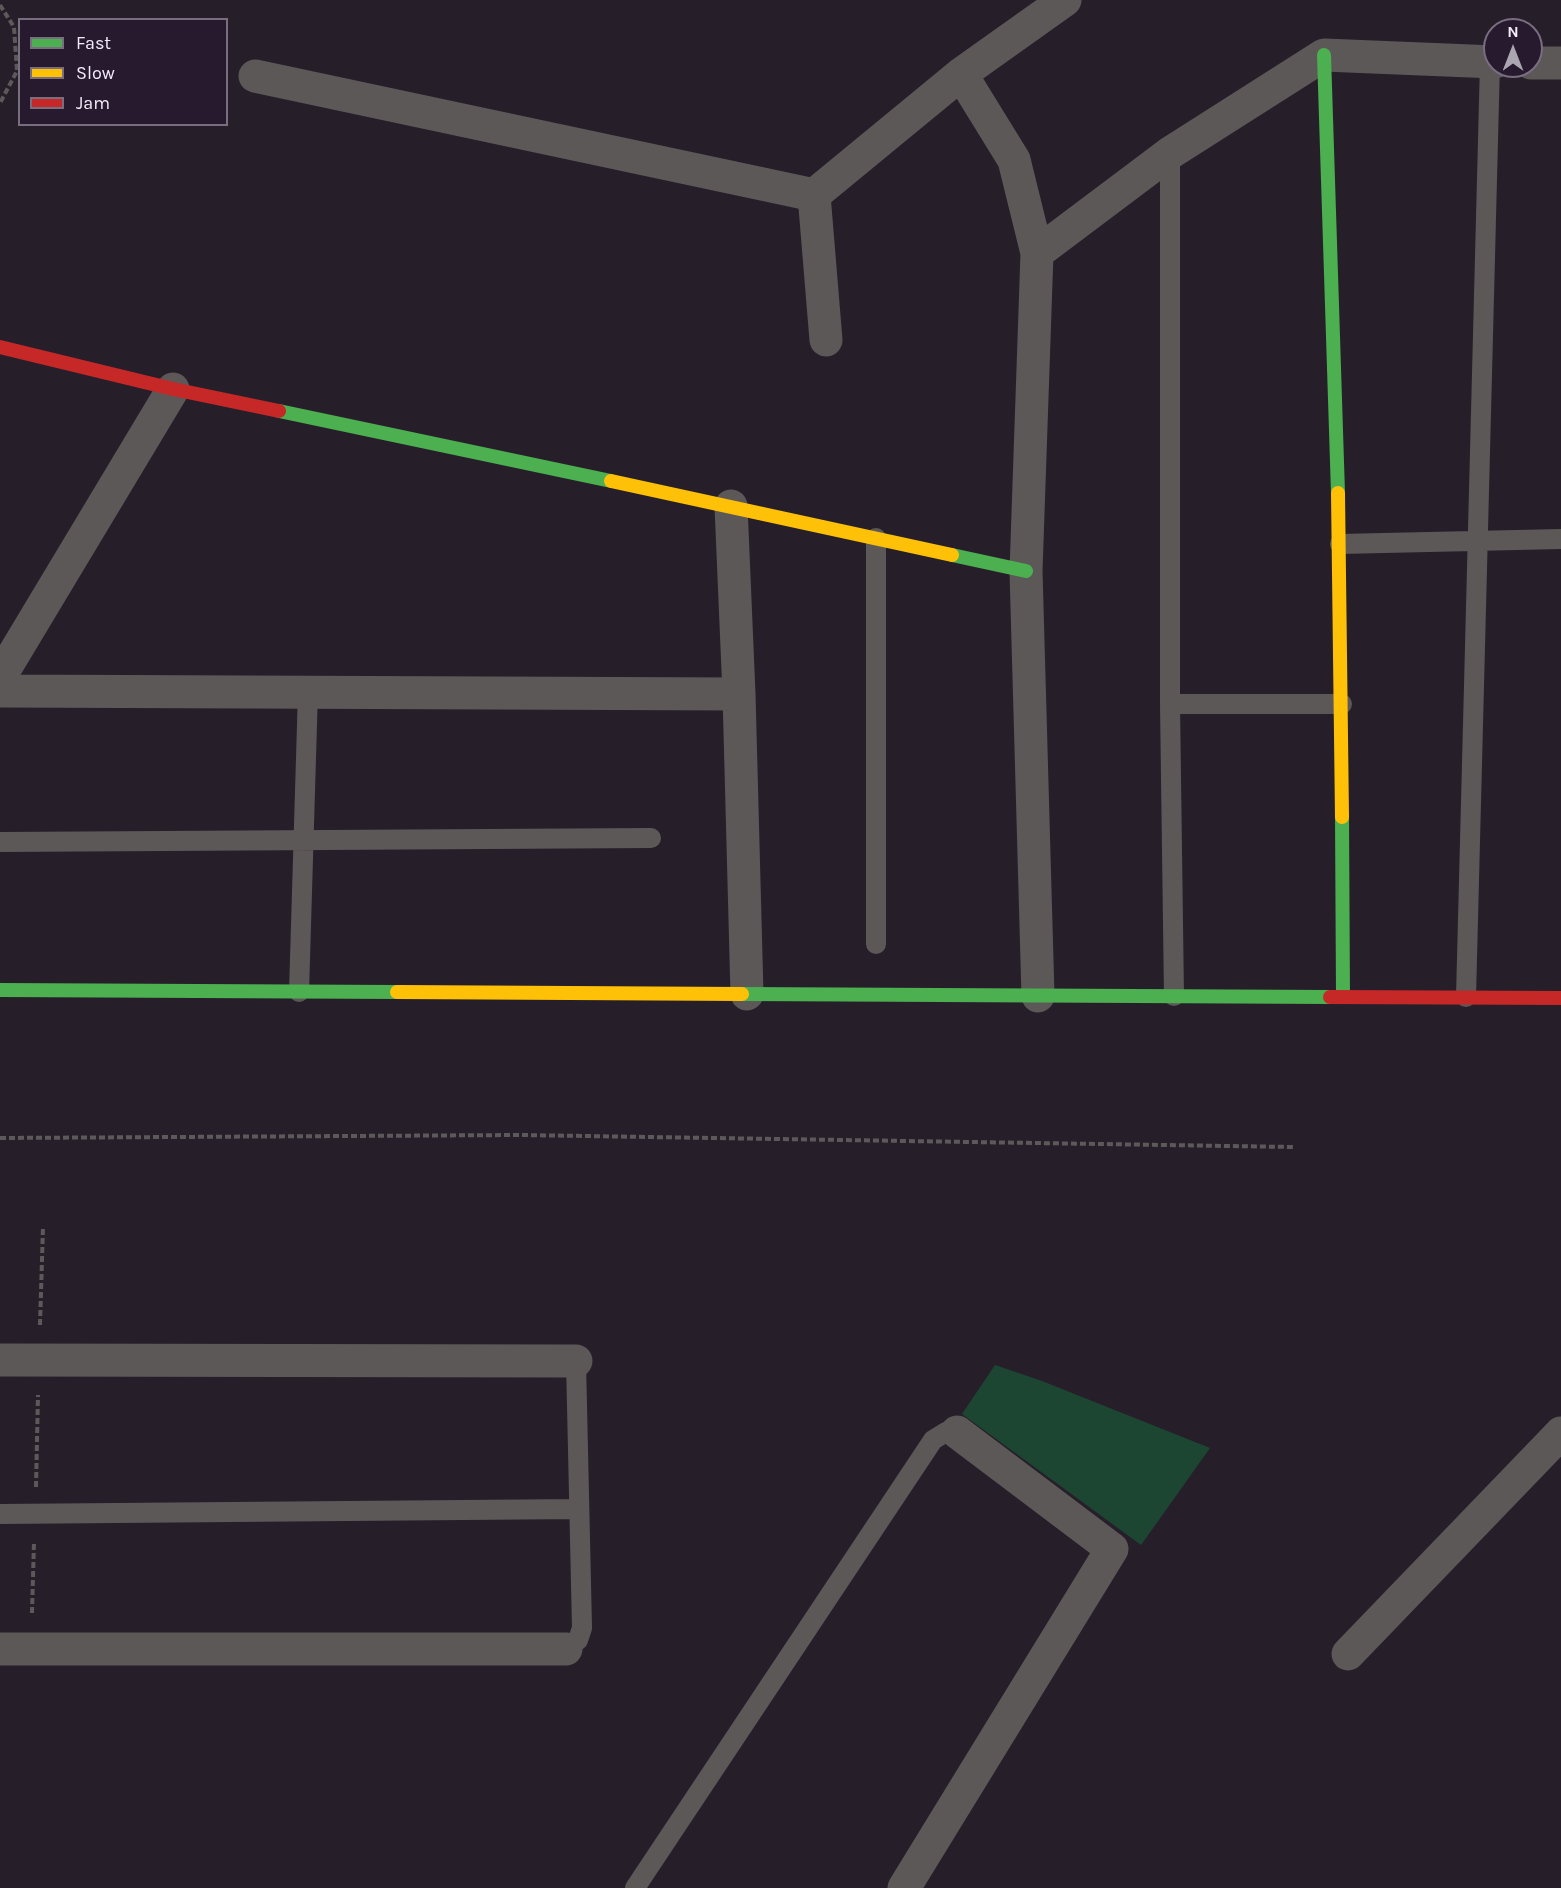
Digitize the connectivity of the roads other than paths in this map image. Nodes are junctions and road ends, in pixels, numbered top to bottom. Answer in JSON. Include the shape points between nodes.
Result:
{"nodes":[{"id":1,"x":1065,"y":0,"type":"edge"},
{"id":2,"x":1324,"y":55,"type":"junction"},
{"id":3,"x":1483,"y":62,"type":"edge"},
{"id":4,"x":1543,"y":63,"type":"edge"},
{"id":5,"x":1561,"y":63,"type":"edge"},
{"id":6,"x":961,"y":74,"type":"junction"},
{"id":7,"x":255,"y":76,"type":"dead end"},
{"id":8,"x":1491,"y":78,"type":"edge"},
{"id":9,"x":1170,"y":153,"type":"junction"},
{"id":10,"x":814,"y":195,"type":"junction"},
{"id":11,"x":1037,"y":253,"type":"junction"},
{"id":12,"x":826,"y":340,"type":"dead end"},
{"id":13,"x":0,"y":347,"type":"edge"},
{"id":14,"x":173,"y":389,"type":"junction"},
{"id":15,"x":731,"y":506,"type":"junction"},
{"id":16,"x":876,"y":538,"type":"junction"},
{"id":17,"x":1561,"y":539,"type":"edge"},
{"id":18,"x":1476,"y":541,"type":"junction"},
{"id":19,"x":1340,"y":544,"type":"junction"},
{"id":20,"x":1026,"y":572,"type":"junction"},
{"id":21,"x":0,"y":676,"type":"edge"},
{"id":22,"x":0,"y":691,"type":"edge"},
{"id":23,"x":308,"y":691,"type":"junction"},
{"id":24,"x":739,"y":694,"type":"junction"},
{"id":25,"x":1170,"y":704,"type":"junction"},
{"id":26,"x":1342,"y":704,"type":"junction"},
{"id":27,"x":651,"y":838,"type":"dead end"},
{"id":28,"x":304,"y":841,"type":"junction"},
{"id":29,"x":0,"y":842,"type":"edge"},
{"id":30,"x":876,"y":944,"type":"dead end"},
{"id":31,"x":0,"y":990,"type":"edge"},
{"id":32,"x":299,"y":992,"type":"junction"},
{"id":33,"x":747,"y":994,"type":"junction"},
{"id":34,"x":1038,"y":996,"type":"junction"},
{"id":35,"x":1174,"y":996,"type":"junction"},
{"id":36,"x":1343,"y":997,"type":"junction"},
{"id":37,"x":1466,"y":997,"type":"junction"},
{"id":38,"x":1561,"y":998,"type":"edge"},
{"id":39,"x":0,"y":1360,"type":"edge"},
{"id":40,"x":576,"y":1361,"type":"joint"},
{"id":41,"x":957,"y":1432,"type":"joint"},
{"id":42,"x":1561,"y":1433,"type":"edge"},
{"id":43,"x":579,"y":1509,"type":"junction"},
{"id":44,"x":0,"y":1514,"type":"edge"},
{"id":45,"x":0,"y":1649,"type":"edge"},
{"id":46,"x":566,"y":1650,"type":"joint"},
{"id":47,"x":1348,"y":1654,"type":"dead end"},
{"id":48,"x":635,"y":1888,"type":"edge"},
{"id":49,"x":904,"y":1888,"type":"edge"}],
"edges":[{"from":1,"to":6,"type":"street"},
{"from":2,"to":3,"type":"street"},
{"from":2,"to":9,"type":"street"},
{"from":2,"to":19,"type":"street"},
{"from":4,"to":5,"type":"street"},
{"from":6,"to":10,"type":"street"},
{"from":6,"to":11,"type":"street","via":[[1014,160]]},
{"from":7,"to":10,"type":"street"},
{"from":8,"to":18,"type":"lane"},
{"from":9,"to":11,"type":"street"},
{"from":9,"to":25,"type":"lane"},
{"from":10,"to":12,"type":"street"},
{"from":11,"to":20,"type":"street"},
{"from":13,"to":14,"type":"street"},
{"from":14,"to":15,"type":"street"},
{"from":14,"to":21,"type":"street"},
{"from":15,"to":16,"type":"street"},
{"from":15,"to":24,"type":"street"},
{"from":16,"to":20,"type":"street"},
{"from":16,"to":30,"type":"lane"},
{"from":17,"to":18,"type":"lane"},
{"from":18,"to":19,"type":"lane"},
{"from":18,"to":37,"type":"lane"},
{"from":19,"to":26,"type":"street"},
{"from":20,"to":34,"type":"street"},
{"from":22,"to":23,"type":"street"},
{"from":23,"to":24,"type":"street"},
{"from":23,"to":28,"type":"lane"},
{"from":24,"to":33,"type":"street"},
{"from":25,"to":26,"type":"lane"},
{"from":25,"to":35,"type":"lane"},
{"from":26,"to":36,"type":"street"},
{"from":27,"to":28,"type":"lane"},
{"from":28,"to":29,"type":"lane"},
{"from":28,"to":32,"type":"lane"},
{"from":31,"to":32,"type":"street"},
{"from":32,"to":33,"type":"street"},
{"from":33,"to":34,"type":"street"},
{"from":34,"to":35,"type":"street"},
{"from":35,"to":36,"type":"street"},
{"from":36,"to":37,"type":"street"},
{"from":37,"to":38,"type":"street"},
{"from":39,"to":40,"type":"street"},
{"from":40,"to":43,"type":"lane"},
{"from":41,"to":48,"type":"lane","via":[[946,1432],[933,1440]]},
{"from":41,"to":49,"type":"street","via":[[1112,1549]]},
{"from":42,"to":47,"type":"street"},
{"from":43,"to":44,"type":"lane"},
{"from":43,"to":46,"type":"lane","via":[[582,1628],[578,1640]]},
{"from":45,"to":46,"type":"street"}]}
